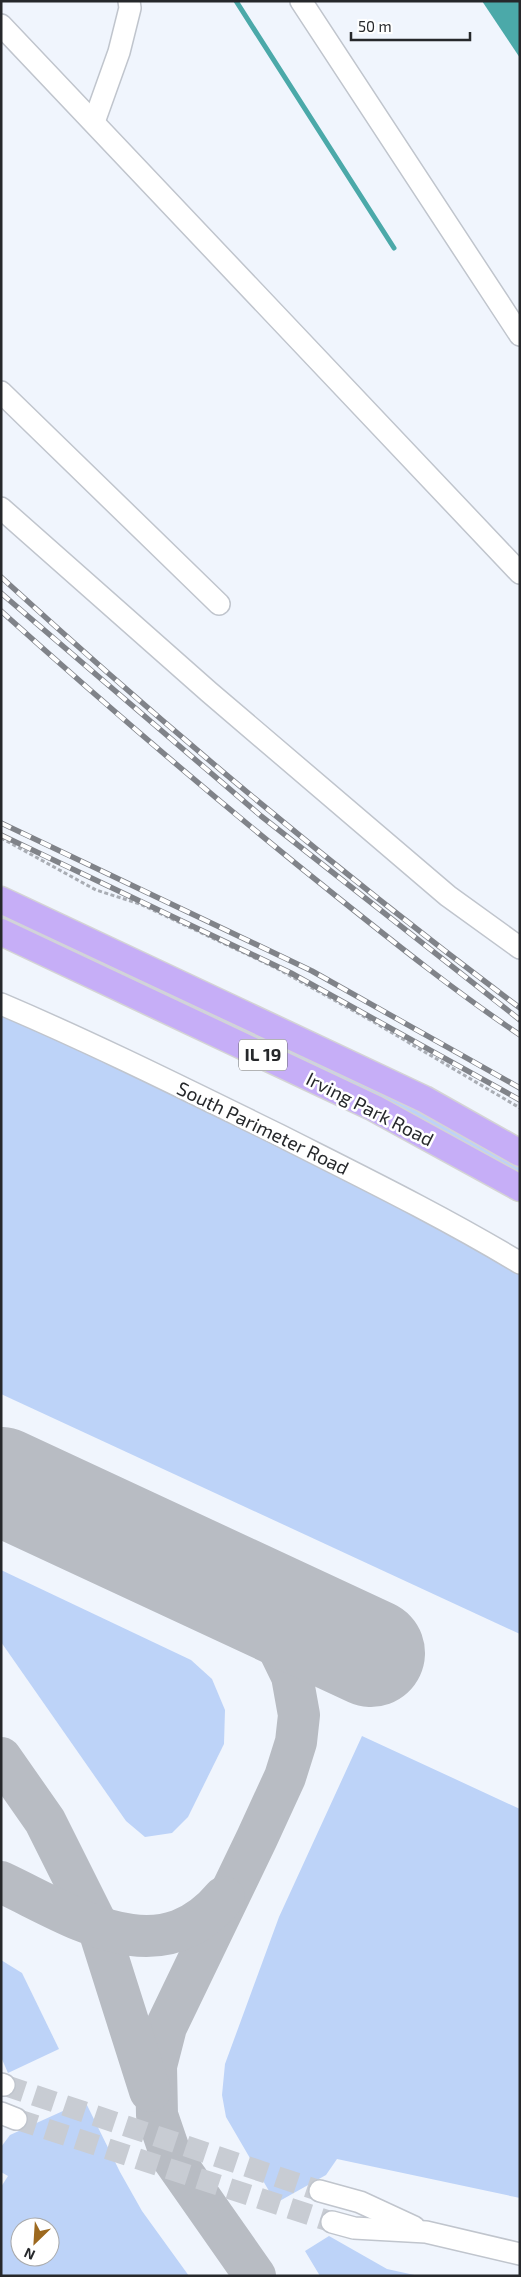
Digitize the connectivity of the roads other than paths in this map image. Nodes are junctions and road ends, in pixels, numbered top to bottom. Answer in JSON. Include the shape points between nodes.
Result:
{"nodes":[{"id":1,"x":129,"y":1,"type":"edge"},
{"id":2,"x":301,"y":1,"type":"edge"},
{"id":3,"x":1,"y":25,"type":"edge"},
{"id":4,"x":94,"y":122,"type":"junction"},
{"id":5,"x":520,"y":335,"type":"edge"},
{"id":6,"x":1,"y":392,"type":"edge"},
{"id":7,"x":1,"y":508,"type":"edge"},
{"id":8,"x":520,"y":573,"type":"edge"},
{"id":9,"x":219,"y":604,"type":"dead end"},
{"id":10,"x":1,"y":900,"type":"edge"},
{"id":11,"x":1,"y":932,"type":"edge"},
{"id":12,"x":520,"y":948,"type":"edge"},
{"id":13,"x":1,"y":1004,"type":"edge"},
{"id":14,"x":520,"y":1153,"type":"edge"},
{"id":15,"x":520,"y":1188,"type":"edge"},
{"id":16,"x":520,"y":1263,"type":"edge"},
{"id":17,"x":320,"y":2191,"type":"tunnel mouth"},
{"id":18,"x":332,"y":2222,"type":"tunnel mouth"},
{"id":19,"x":426,"y":2232,"type":"junction"},
{"id":20,"x":520,"y":2254,"type":"edge"}],
"edges":[{"from":1,"to":4,"type":"street","via":[[119,52]]},
{"from":2,"to":5,"type":"street"},
{"from":3,"to":4,"type":"street"},
{"from":4,"to":8,"type":"street"},
{"from":6,"to":9,"type":"street"},
{"from":7,"to":12,"type":"street","via":[[209,692],[448,896]]},
{"from":10,"to":14,"type":"main road","name":"Irving Park Road","number":"IL 19","via":[[424,1099]]},
{"from":11,"to":15,"type":"main road","name":"Irving Park Road","number":"IL 19","via":[[374,1108]]},
{"from":13,"to":16,"type":"street","name":"South Parimeter Road","via":[[191,1092],[386,1189]]},
{"from":17,"to":19,"type":"street","via":[[360,2202]]},
{"from":18,"to":19,"type":"street","via":[[354,2228]]},
{"from":19,"to":20,"type":"street"}]}
